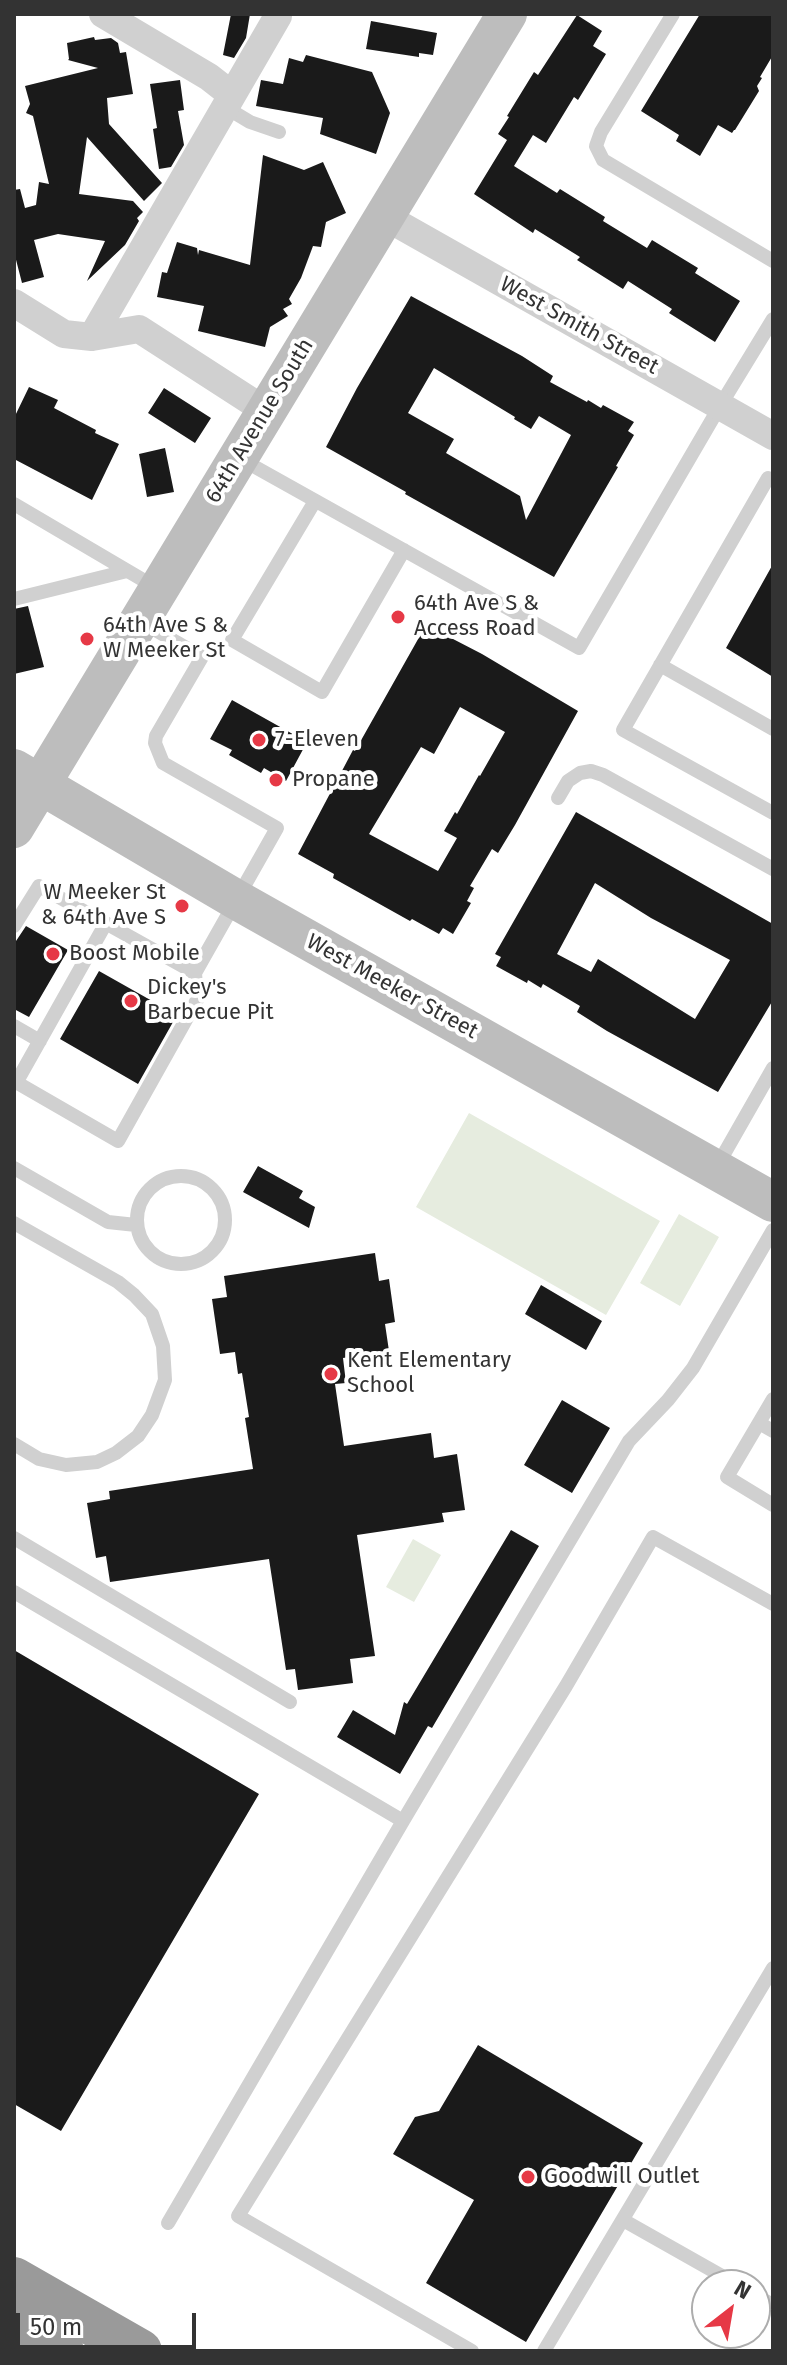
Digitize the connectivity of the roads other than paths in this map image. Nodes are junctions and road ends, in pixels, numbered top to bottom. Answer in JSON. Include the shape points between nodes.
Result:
{"nodes":[{"id":1,"x":103,"y":14,"type":"edge"},
{"id":2,"x":507,"y":14,"type":"edge"},
{"id":3,"x":673,"y":14,"type":"edge"},
{"id":4,"x":278,"y":16,"type":"edge"},
{"id":5,"x":228,"y":101,"type":"junction"},
{"id":6,"x":279,"y":132,"type":"dead end"},
{"id":7,"x":384,"y":216,"type":"junction"},
{"id":8,"x":773,"y":261,"type":"edge"},
{"id":9,"x":14,"y":303,"type":"edge"},
{"id":10,"x":773,"y":319,"type":"edge"},
{"id":11,"x":92,"y":337,"type":"junction"},
{"id":12,"x":720,"y":406,"type":"junction"},
{"id":13,"x":266,"y":411,"type":"junction"},
{"id":14,"x":773,"y":436,"type":"edge"},
{"id":15,"x":238,"y":458,"type":"junction"},
{"id":16,"x":768,"y":478,"type":"dead end"},
{"id":17,"x":315,"y":501,"type":"junction"},
{"id":18,"x":14,"y":504,"type":"edge"},
{"id":19,"x":404,"y":550,"type":"junction"},
{"id":20,"x":142,"y":593,"type":"junction"},
{"id":21,"x":14,"y":599,"type":"edge"},
{"id":22,"x":660,"y":665,"type":"junction"},
{"id":23,"x":773,"y":729,"type":"edge"},
{"id":24,"x":27,"y":777,"type":"edge"},
{"id":25,"x":558,"y":798,"type":"dead end"},
{"id":26,"x":773,"y":813,"type":"edge"},
{"id":27,"x":14,"y":828,"type":"edge"},
{"id":28,"x":773,"y":869,"type":"edge"},
{"id":29,"x":237,"y":900,"type":"junction"},
{"id":30,"x":106,"y":923,"type":"junction"},
{"id":31,"x":14,"y":926,"type":"edge"},
{"id":32,"x":195,"y":973,"type":"junction"},
{"id":33,"x":14,"y":1026,"type":"edge"},
{"id":34,"x":40,"y":1041,"type":"junction"},
{"id":35,"x":773,"y":1068,"type":"edge"},
{"id":36,"x":15,"y":1082,"type":"edge"},
{"id":37,"x":14,"y":1168,"type":"edge"},
{"id":38,"x":716,"y":1170,"type":"junction"},
{"id":39,"x":773,"y":1202,"type":"edge"},
{"id":40,"x":14,"y":1223,"type":"edge"},
{"id":41,"x":136,"y":1225,"type":"junction"},
{"id":42,"x":773,"y":1230,"type":"edge"},
{"id":43,"x":773,"y":1399,"type":"edge"},
{"id":44,"x":759,"y":1423,"type":"junction"},
{"id":45,"x":773,"y":1431,"type":"edge"},
{"id":46,"x":14,"y":1444,"type":"edge"},
{"id":47,"x":773,"y":1505,"type":"edge"},
{"id":48,"x":14,"y":1538,"type":"edge"},
{"id":49,"x":14,"y":1592,"type":"edge"},
{"id":50,"x":773,"y":1604,"type":"edge"},
{"id":51,"x":290,"y":1702,"type":"dead end"},
{"id":52,"x":403,"y":1821,"type":"junction"},
{"id":53,"x":773,"y":1968,"type":"edge"},
{"id":54,"x":623,"y":2220,"type":"junction"},
{"id":55,"x":168,"y":2223,"type":"dead end"},
{"id":56,"x":710,"y":2269,"type":"edge"},
{"id":57,"x":14,"y":2279,"type":"edge"},
{"id":58,"x":14,"y":2323,"type":"edge"},
{"id":59,"x":62,"y":2351,"type":"edge"},
{"id":60,"x":140,"y":2351,"type":"edge"},
{"id":61,"x":472,"y":2351,"type":"edge"},
{"id":62,"x":544,"y":2351,"type":"edge"}],
"edges":[{"from":1,"to":5,"type":"street","via":[[209,77]]},
{"from":2,"to":7,"type":"street","name":"64th Avenue South"},
{"from":3,"to":8,"type":"lane","via":[[596,146],[603,160]]},
{"from":4,"to":5,"type":"street"},
{"from":5,"to":6,"type":"lane","via":[[250,122]]},
{"from":5,"to":11,"type":"street"},
{"from":7,"to":12,"type":"street","name":"West Smith Street"},
{"from":7,"to":13,"type":"street","name":"64th Avenue South"},
{"from":9,"to":11,"type":"street","via":[[64,334]]},
{"from":10,"to":12,"type":"lane"},
{"from":11,"to":13,"type":"street","via":[[139,329]]},
{"from":12,"to":14,"type":"street","name":"West Smith Street"},
{"from":12,"to":19,"type":"lane","via":[[579,648]]},
{"from":13,"to":15,"type":"street","name":"64th Avenue South"},
{"from":15,"to":17,"type":"lane"},
{"from":15,"to":20,"type":"street","name":"64th Avenue South"},
{"from":16,"to":22,"type":"lane"},
{"from":17,"to":19,"type":"lane"},
{"from":17,"to":19,"type":"lane","via":[[232,640],[322,692]]},
{"from":18,"to":20,"type":"lane"},
{"from":20,"to":21,"type":"lane"},
{"from":20,"to":24,"type":"street","name":"64th Avenue South"},
{"from":20,"to":29,"type":"lane","via":[[202,657],[156,736],[163,763],[277,828]]},
{"from":22,"to":23,"type":"lane"},
{"from":22,"to":26,"type":"lane","via":[[623,730]]},
{"from":24,"to":27,"type":"street","name":"64th Avenue South"},
{"from":24,"to":29,"type":"street","name":"West Meeker Street"},
{"from":25,"to":28,"type":"lane","via":[[568,781],[591,771]]},
{"from":29,"to":32,"type":"lane"},
{"from":29,"to":38,"type":"street","name":"West Meeker Street"},
{"from":30,"to":31,"type":"lane","via":[[39,886]]},
{"from":30,"to":32,"type":"lane"},
{"from":30,"to":34,"type":"lane"},
{"from":32,"to":36,"type":"lane","via":[[197,1000],[118,1141]]},
{"from":33,"to":34,"type":"lane"},
{"from":34,"to":36,"type":"lane"},
{"from":35,"to":38,"type":"lane"},
{"from":37,"to":41,"type":"lane","via":[[108,1222]]},
{"from":38,"to":39,"type":"street","name":"West Meeker Street"},
{"from":40,"to":46,"type":"lane","via":[[134,1295],[152,1314],[163,1346],[165,1380],[138,1436],[97,1462],[66,1465],[39,1459]]},
{"from":41,"to":41,"type":"lane","via":[[149,1251],[174,1264],[188,1264],[213,1250],[225,1224],[224,1210],[208,1185],[195,1178],[166,1178],[143,1196]]},
{"from":42,"to":52,"type":"lane","via":[[693,1368],[629,1441]]},
{"from":43,"to":44,"type":"lane"},
{"from":44,"to":45,"type":"lane"},
{"from":44,"to":47,"type":"lane","via":[[727,1477]]},
{"from":48,"to":51,"type":"lane"},
{"from":49,"to":52,"type":"lane"},
{"from":50,"to":61,"type":"lane","via":[[653,1537],[238,2216]]},
{"from":52,"to":55,"type":"lane"},
{"from":53,"to":54,"type":"lane"},
{"from":54,"to":56,"type":"lane"},
{"from":54,"to":62,"type":"lane"},
{"from":57,"to":60,"type":"highway"},
{"from":58,"to":59,"type":"highway"}]}
